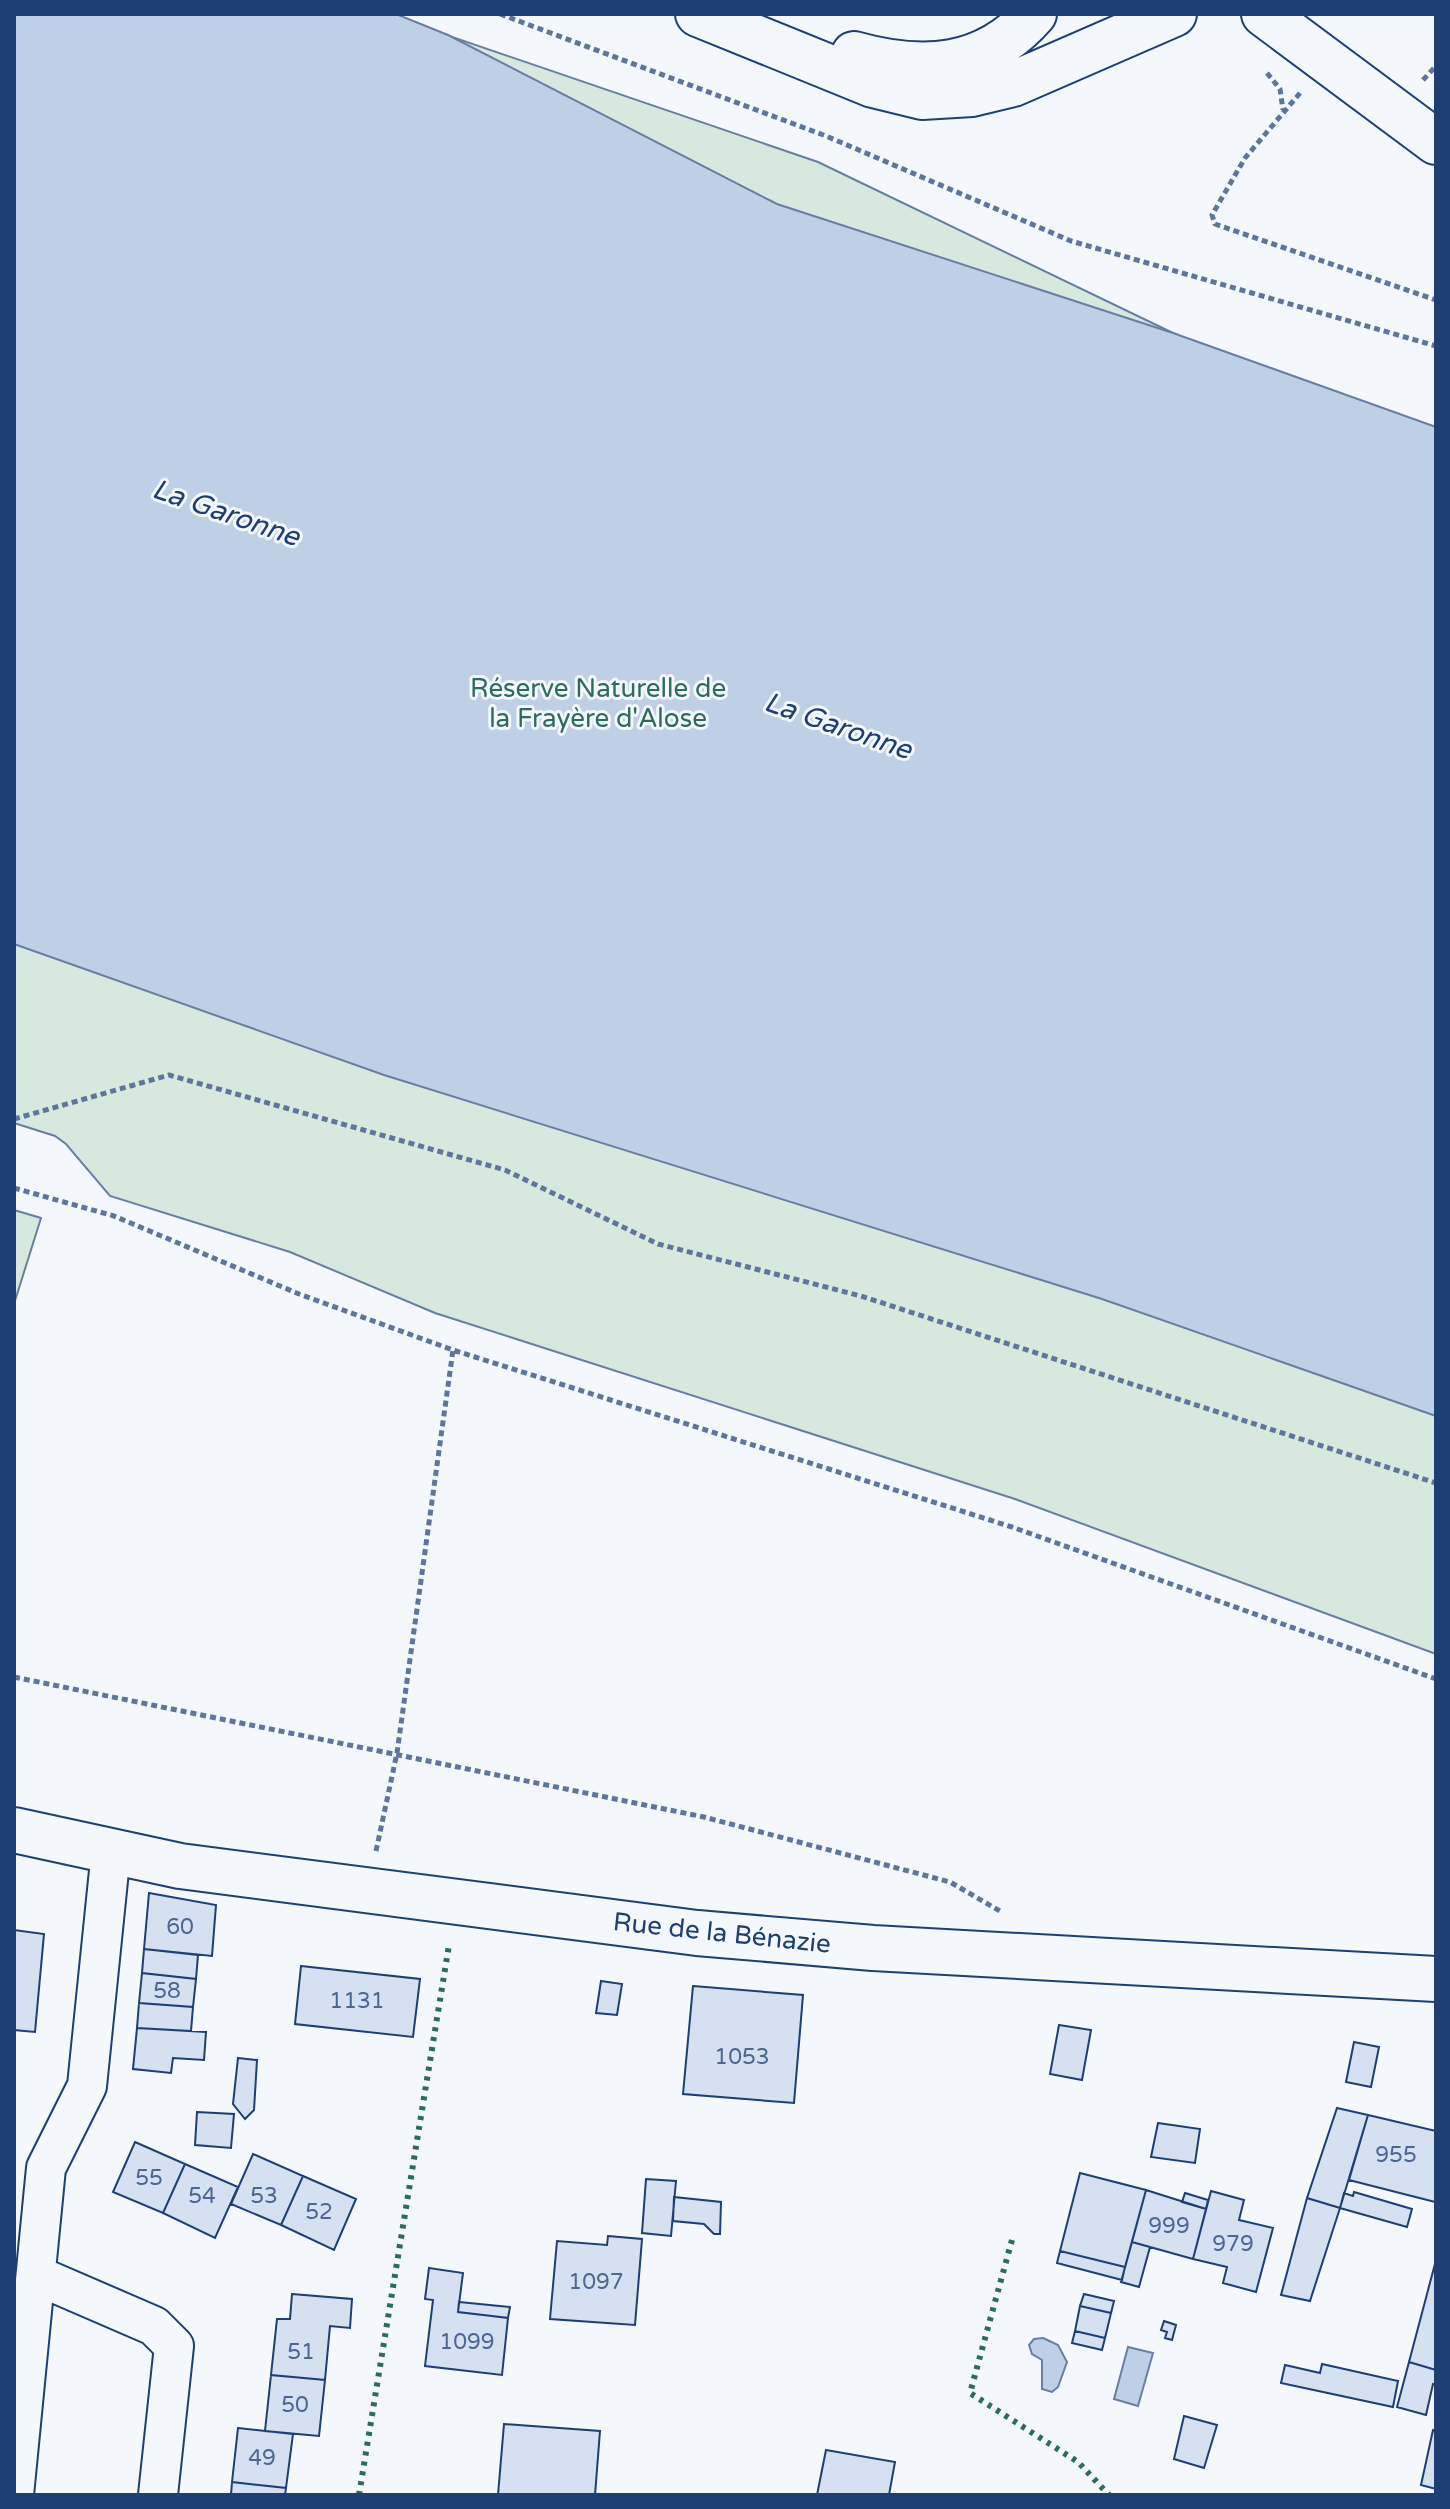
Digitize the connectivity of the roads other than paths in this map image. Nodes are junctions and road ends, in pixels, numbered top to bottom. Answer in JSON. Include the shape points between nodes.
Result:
{"nodes":[{"id":1,"x":1034,"y":14,"type":"edge"},
{"id":2,"x":1174,"y":14,"type":"edge"},
{"id":3,"x":1264,"y":14,"type":"edge"},
{"id":4,"x":704,"y":16,"type":"edge"},
{"id":5,"x":1436,"y":142,"type":"edge"},
{"id":6,"x":14,"y":1830,"type":"edge"},
{"id":7,"x":111,"y":1851,"type":"junction"},
{"id":8,"x":1436,"y":1979,"type":"edge"},
{"id":9,"x":36,"y":2275,"type":"junction"},
{"id":10,"x":14,"y":2495,"type":"edge"},
{"id":11,"x":158,"y":2495,"type":"edge"}],
"edges":[{"from":1,"to":4,"type":"street","via":[[985,54],[946,65],[887,61]]},
{"from":2,"to":4,"type":"street","via":[[1013,84],[972,94],[922,97],[873,85]]},
{"from":3,"to":5,"type":"street"},
{"from":6,"to":7,"type":"street","name":"Rue de la Bénazie"},
{"from":7,"to":8,"type":"street","name":"Rue de la Bénazie","via":[[180,1866],[697,1933],[873,1948]]},
{"from":7,"to":9,"type":"street","via":[[90,2073],[46,2168]]},
{"from":9,"to":10,"type":"street"},
{"from":9,"to":11,"type":"street","via":[[154,2326],[174,2346]]}]}
